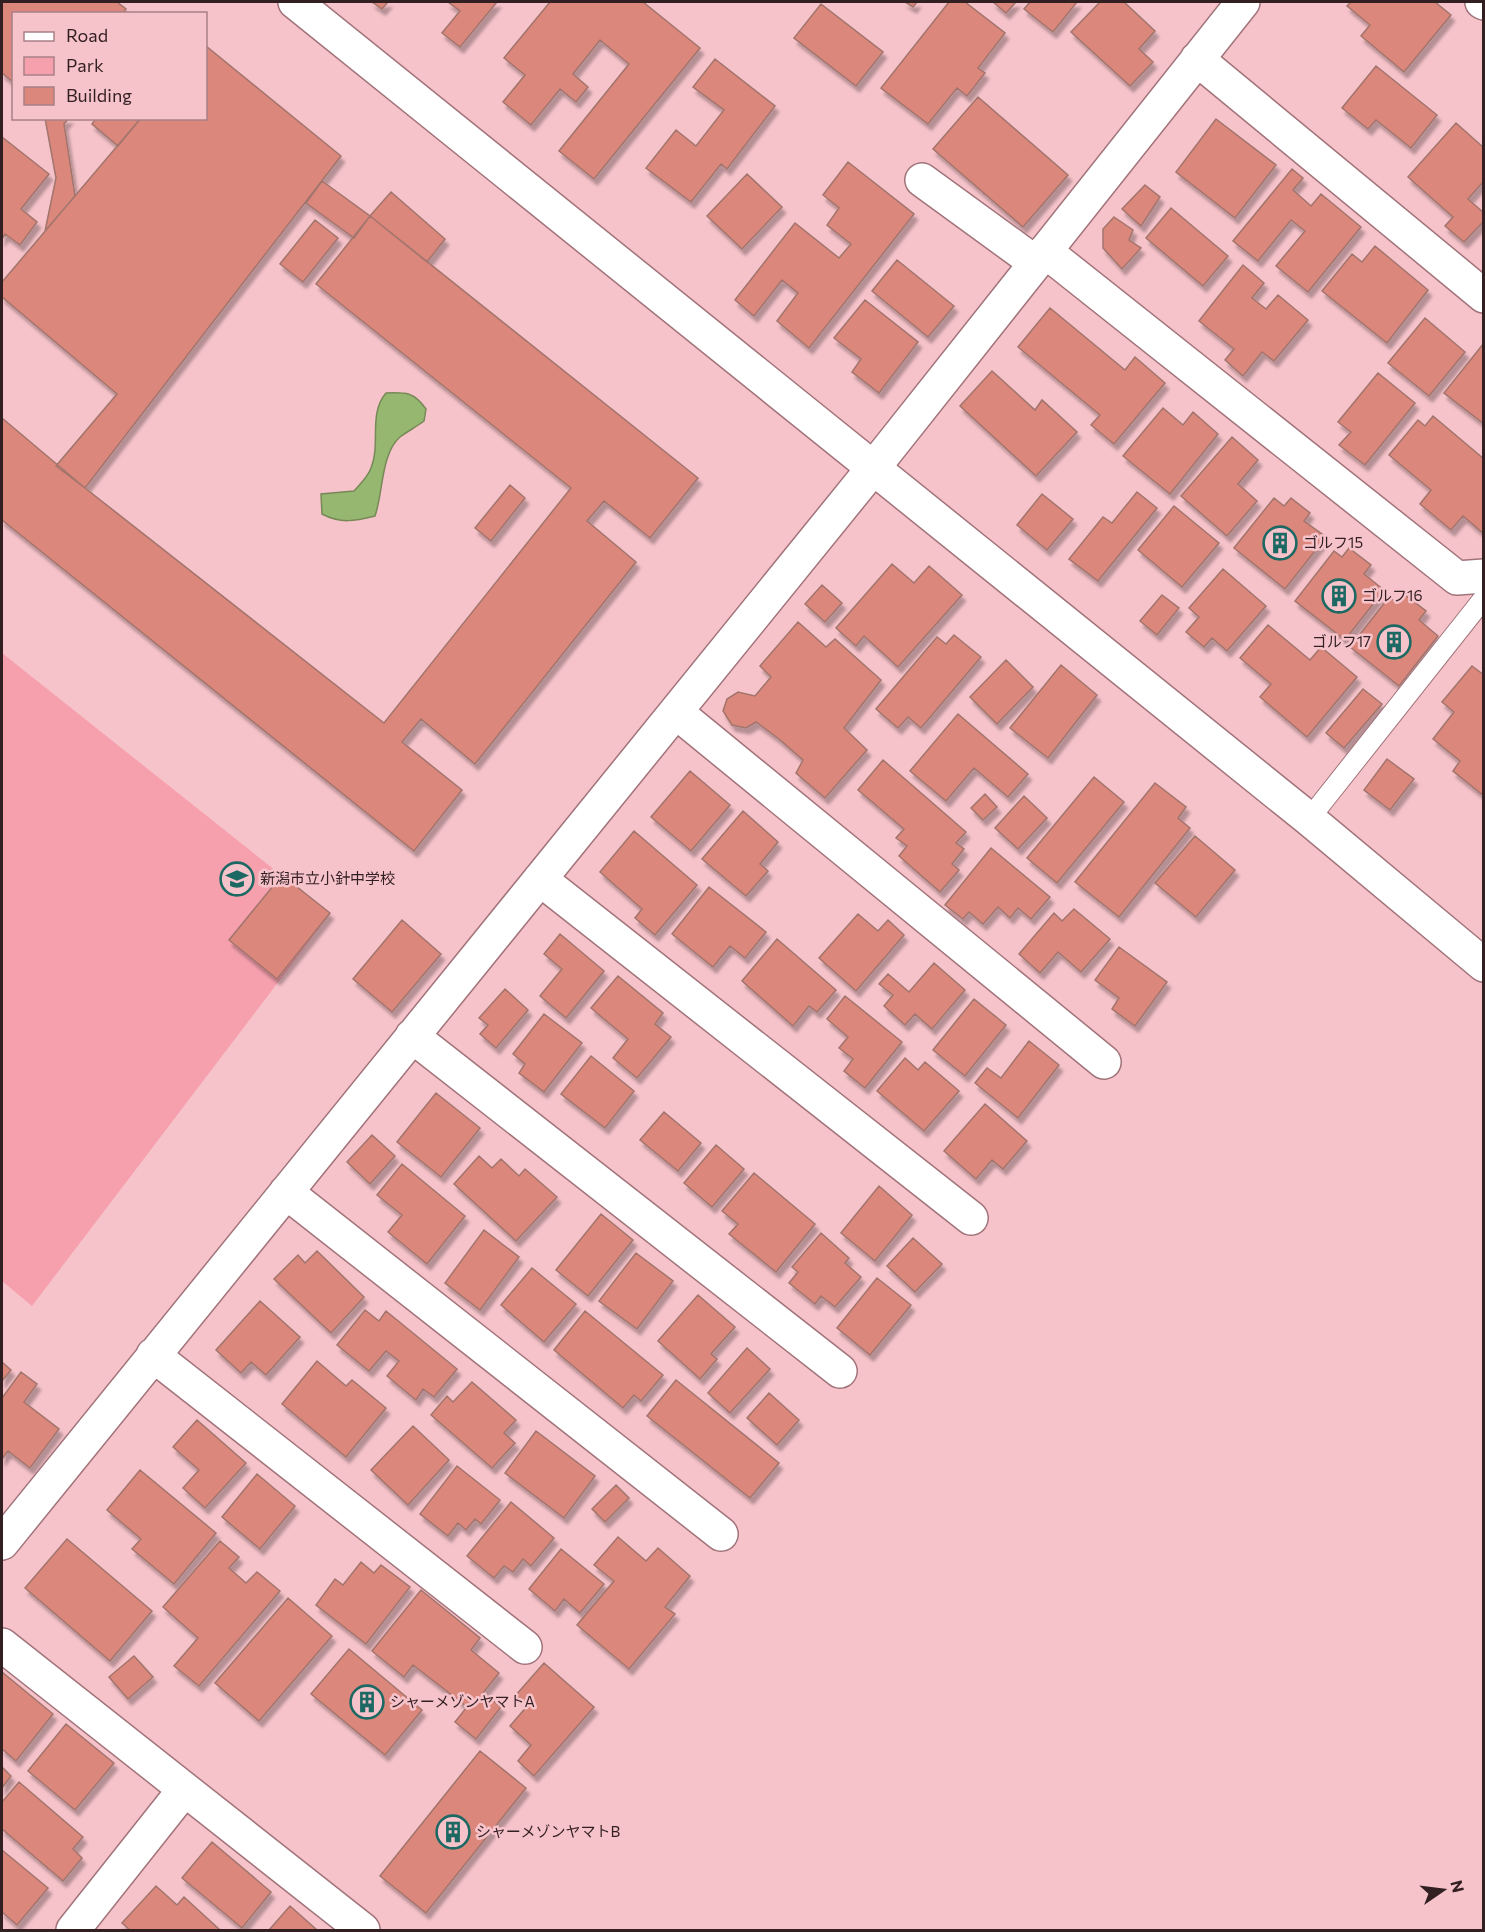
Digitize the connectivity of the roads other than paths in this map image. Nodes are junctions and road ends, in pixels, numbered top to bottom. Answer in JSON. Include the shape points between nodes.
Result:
{"nodes":[{"id":1,"x":295,"y":2,"type":"edge"},
{"id":2,"x":1240,"y":2,"type":"edge"},
{"id":3,"x":1197,"y":59,"type":"junction"},
{"id":4,"x":922,"y":180,"type":"dead end"},
{"id":5,"x":1041,"y":257,"type":"junction"},
{"id":6,"x":1484,"y":296,"type":"edge"},
{"id":7,"x":874,"y":467,"type":"junction"},
{"id":8,"x":1484,"y":576,"type":"edge"},
{"id":9,"x":1484,"y":598,"type":"edge"},
{"id":10,"x":676,"y":712,"type":"junction"},
{"id":11,"x":1309,"y":819,"type":"junction"},
{"id":12,"x":540,"y":879,"type":"junction"},
{"id":13,"x":1484,"y":965,"type":"edge"},
{"id":14,"x":412,"y":1036,"type":"junction"},
{"id":15,"x":1104,"y":1062,"type":"dead end"},
{"id":16,"x":286,"y":1192,"type":"junction"},
{"id":17,"x":971,"y":1218,"type":"dead end"},
{"id":18,"x":153,"y":1355,"type":"junction"},
{"id":19,"x":840,"y":1371,"type":"dead end"},
{"id":20,"x":5,"y":1531,"type":"edge"},
{"id":21,"x":721,"y":1534,"type":"dead end"},
{"id":22,"x":2,"y":1645,"type":"edge"},
{"id":23,"x":525,"y":1647,"type":"dead end"},
{"id":24,"x":184,"y":1790,"type":"junction"},
{"id":25,"x":73,"y":1930,"type":"edge"},
{"id":26,"x":363,"y":1930,"type":"edge"}],
"edges":[{"from":1,"to":7,"type":"street"},
{"from":2,"to":3,"type":"street"},
{"from":3,"to":5,"type":"street"},
{"from":3,"to":6,"type":"street"},
{"from":4,"to":5,"type":"street"},
{"from":5,"to":7,"type":"street"},
{"from":5,"to":8,"type":"street","via":[[1458,578]]},
{"from":7,"to":10,"type":"street"},
{"from":7,"to":11,"type":"street"},
{"from":9,"to":11,"type":"lane"},
{"from":10,"to":12,"type":"street"},
{"from":10,"to":15,"type":"street"},
{"from":11,"to":13,"type":"street"},
{"from":12,"to":14,"type":"street"},
{"from":12,"to":17,"type":"street"},
{"from":14,"to":16,"type":"street"},
{"from":14,"to":19,"type":"street"},
{"from":16,"to":18,"type":"street"},
{"from":16,"to":21,"type":"street"},
{"from":18,"to":20,"type":"street"},
{"from":18,"to":23,"type":"street"},
{"from":22,"to":24,"type":"street"},
{"from":24,"to":25,"type":"street"},
{"from":24,"to":26,"type":"street"}]}
